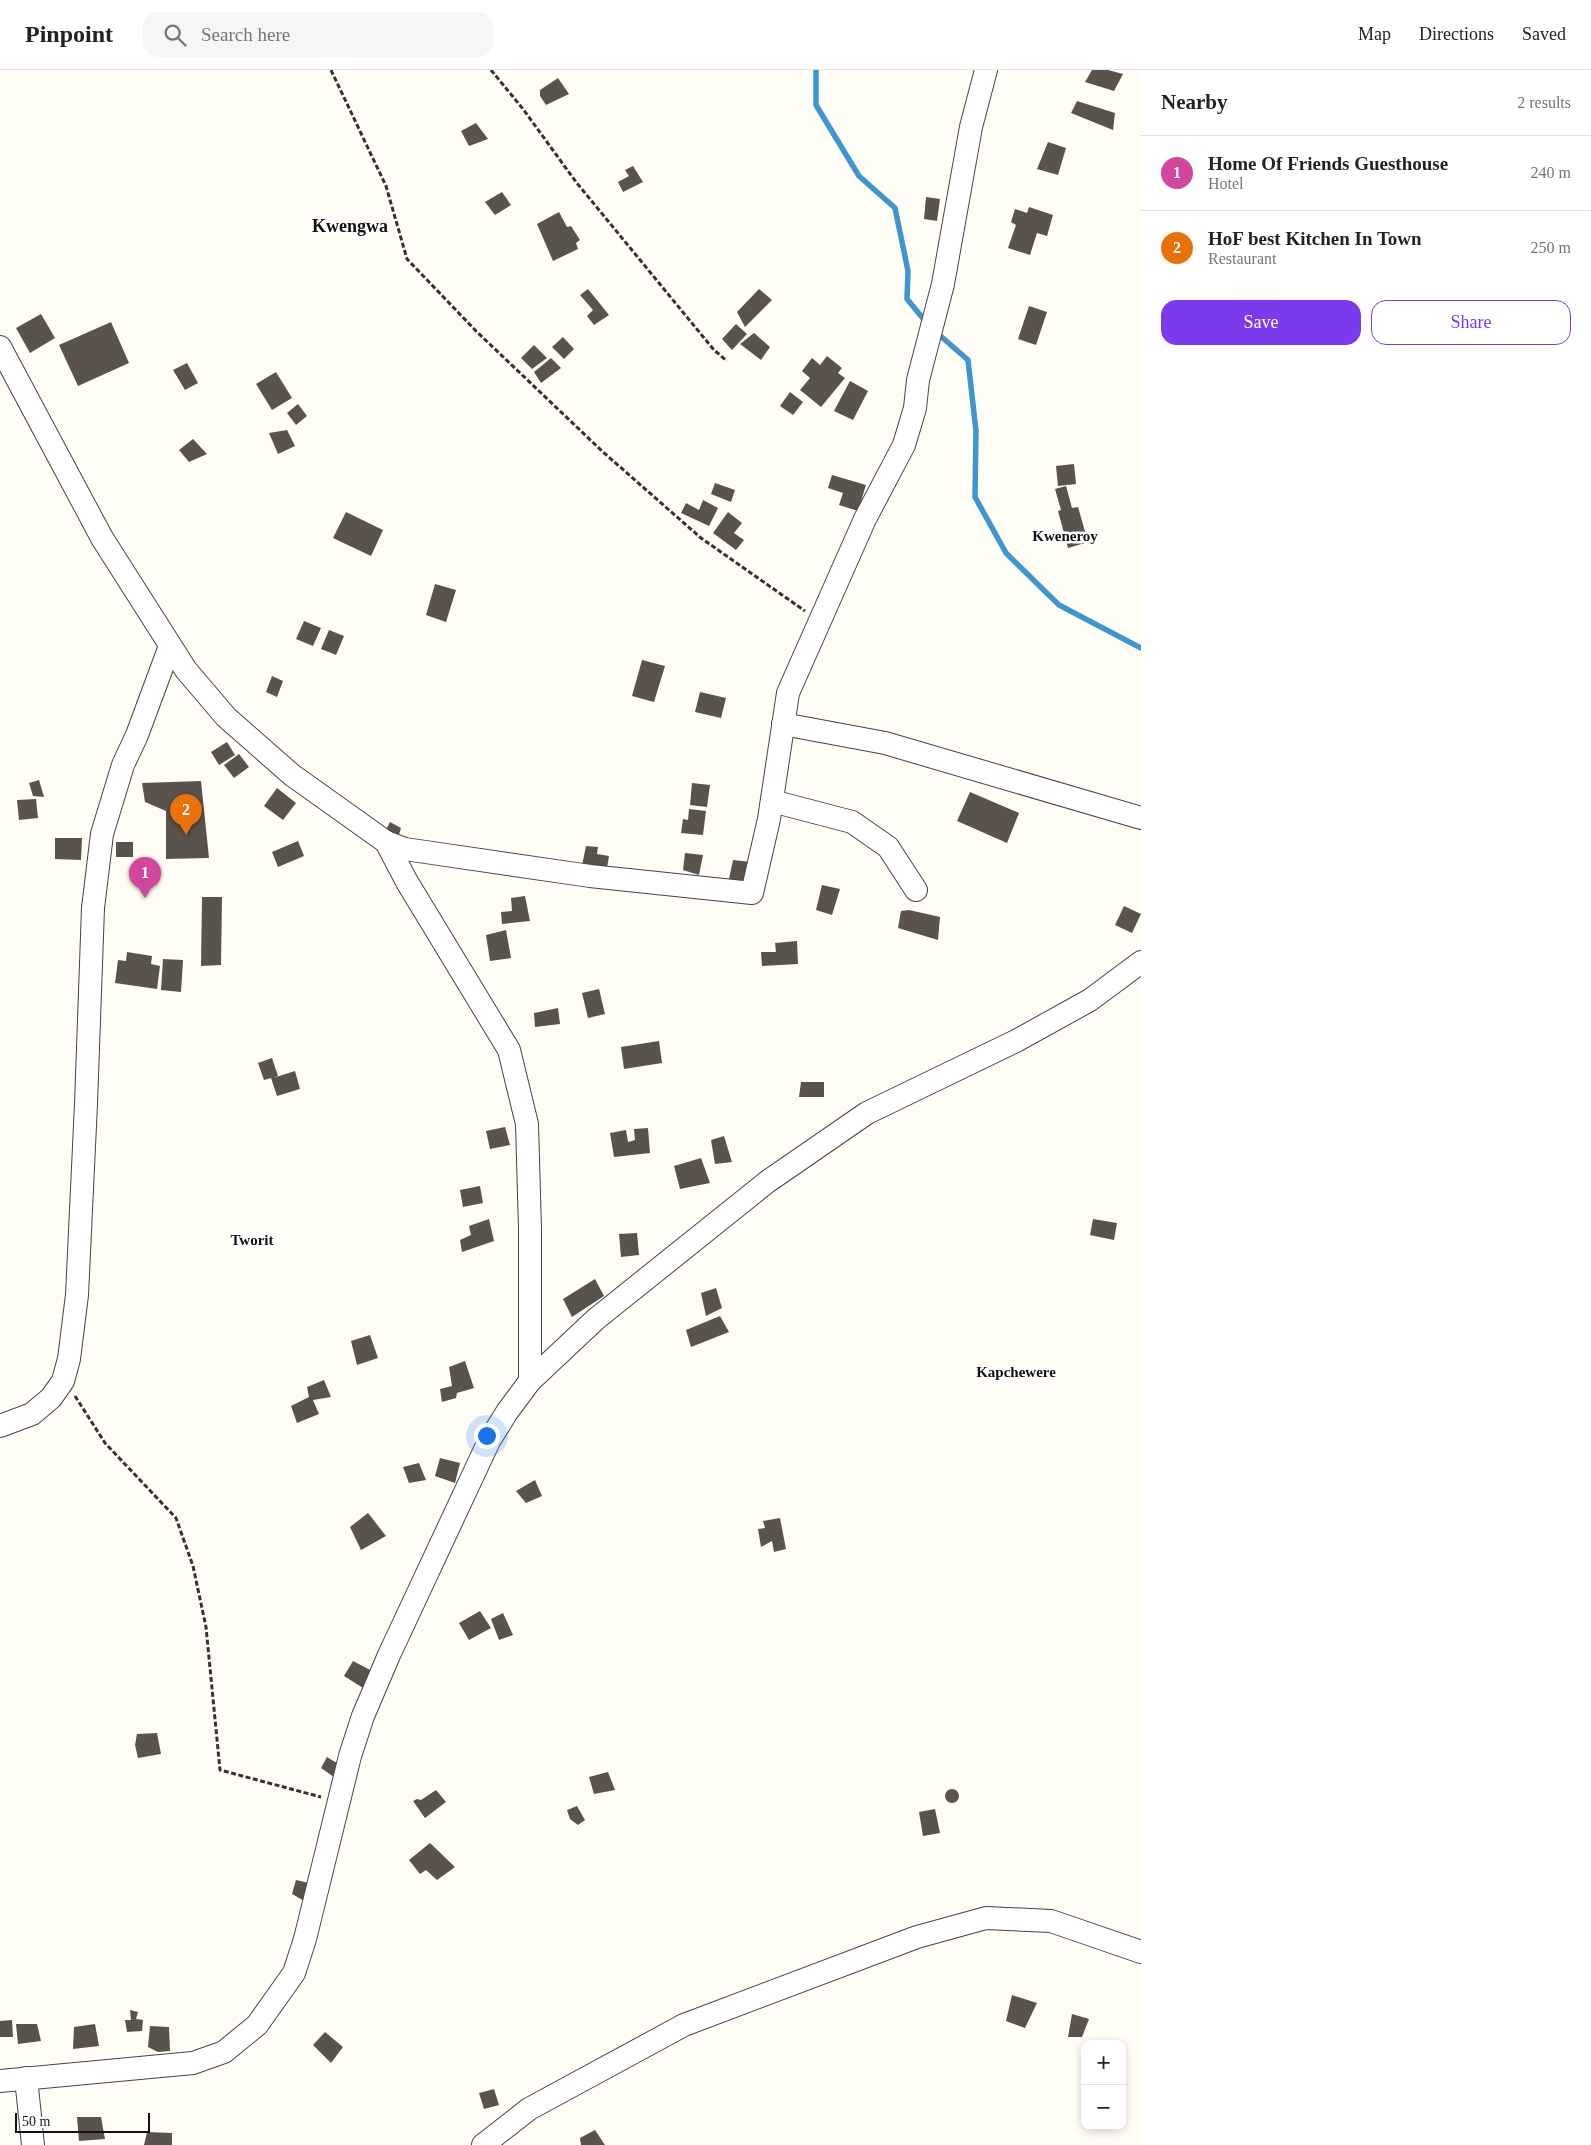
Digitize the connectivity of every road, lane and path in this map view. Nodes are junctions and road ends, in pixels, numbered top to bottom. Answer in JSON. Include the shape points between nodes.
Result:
{"nodes":[{"id":1,"x":331,"y":70,"type":"edge"},
{"id":2,"x":491,"y":70,"type":"edge"},
{"id":3,"x":986,"y":70,"type":"edge"},
{"id":4,"x":0,"y":347,"type":"edge"},
{"id":5,"x":728,"y":361,"type":"dead end"},
{"id":6,"x":819,"y":622,"type":"junction"},
{"id":7,"x":170,"y":646,"type":"junction"},
{"id":8,"x":783,"y":724,"type":"junction"},
{"id":9,"x":772,"y":801,"type":"junction"},
{"id":10,"x":1141,"y":818,"type":"edge"},
{"id":11,"x":386,"y":842,"type":"junction"},
{"id":12,"x":916,"y":890,"type":"dead end"},
{"id":13,"x":1141,"y":962,"type":"edge"},
{"id":14,"x":63,"y":1381,"type":"junction"},
{"id":15,"x":530,"y":1381,"type":"junction"},
{"id":16,"x":0,"y":1426,"type":"edge"},
{"id":17,"x":339,"y":1801,"type":"junction"},
{"id":18,"x":1141,"y":1952,"type":"edge"},
{"id":19,"x":26,"y":2078,"type":"junction"},
{"id":20,"x":0,"y":2081,"type":"edge"},
{"id":21,"x":33,"y":2145,"type":"edge"},
{"id":22,"x":483,"y":2145,"type":"edge"}],
"edges":[{"from":1,"to":6,"type":"path","via":[[386,186],[407,259],[476,331],[611,459],[701,538]]},
{"from":2,"to":5,"type":"path","via":[[583,190],[714,350]]},
{"from":3,"to":6,"type":"street","via":[[971,127],[943,284],[904,445],[865,519]]},
{"from":4,"to":7,"type":"street","via":[[102,538]]},
{"from":6,"to":8,"type":"street","via":[[788,693]]},
{"from":7,"to":11,"type":"street","via":[[226,717],[292,775]]},
{"from":7,"to":14,"type":"street","via":[[123,765],[102,834],[93,908],[77,1295]]},
{"from":8,"to":9,"type":"street"},
{"from":8,"to":10,"type":"street","via":[[885,743]]},
{"from":9,"to":11,"type":"street","via":[[752,893],[590,876],[405,849]]},
{"from":9,"to":12,"type":"street","via":[[852,822],[888,847]]},
{"from":11,"to":15,"type":"street","via":[[509,1050],[519,1082],[527,1124]]},
{"from":13,"to":15,"type":"street","via":[[1090,1000],[1016,1042],[867,1113],[818,1145],[752,1193],[596,1319]]},
{"from":14,"to":16,"type":"street","via":[[51,1398],[32,1414]]},
{"from":14,"to":17,"type":"path","via":[[105,1443],[176,1518],[193,1566],[206,1628],[220,1770]]},
{"from":15,"to":17,"type":"street","via":[[489,1441],[389,1654],[363,1716]]},
{"from":17,"to":19,"type":"street","via":[[294,1973],[258,2025],[224,2052],[193,2063]]},
{"from":18,"to":22,"type":"street","via":[[1051,1921],[986,1918],[917,1937],[684,2025],[530,2109]]},
{"from":19,"to":20,"type":"street"},
{"from":19,"to":21,"type":"street"}]}
